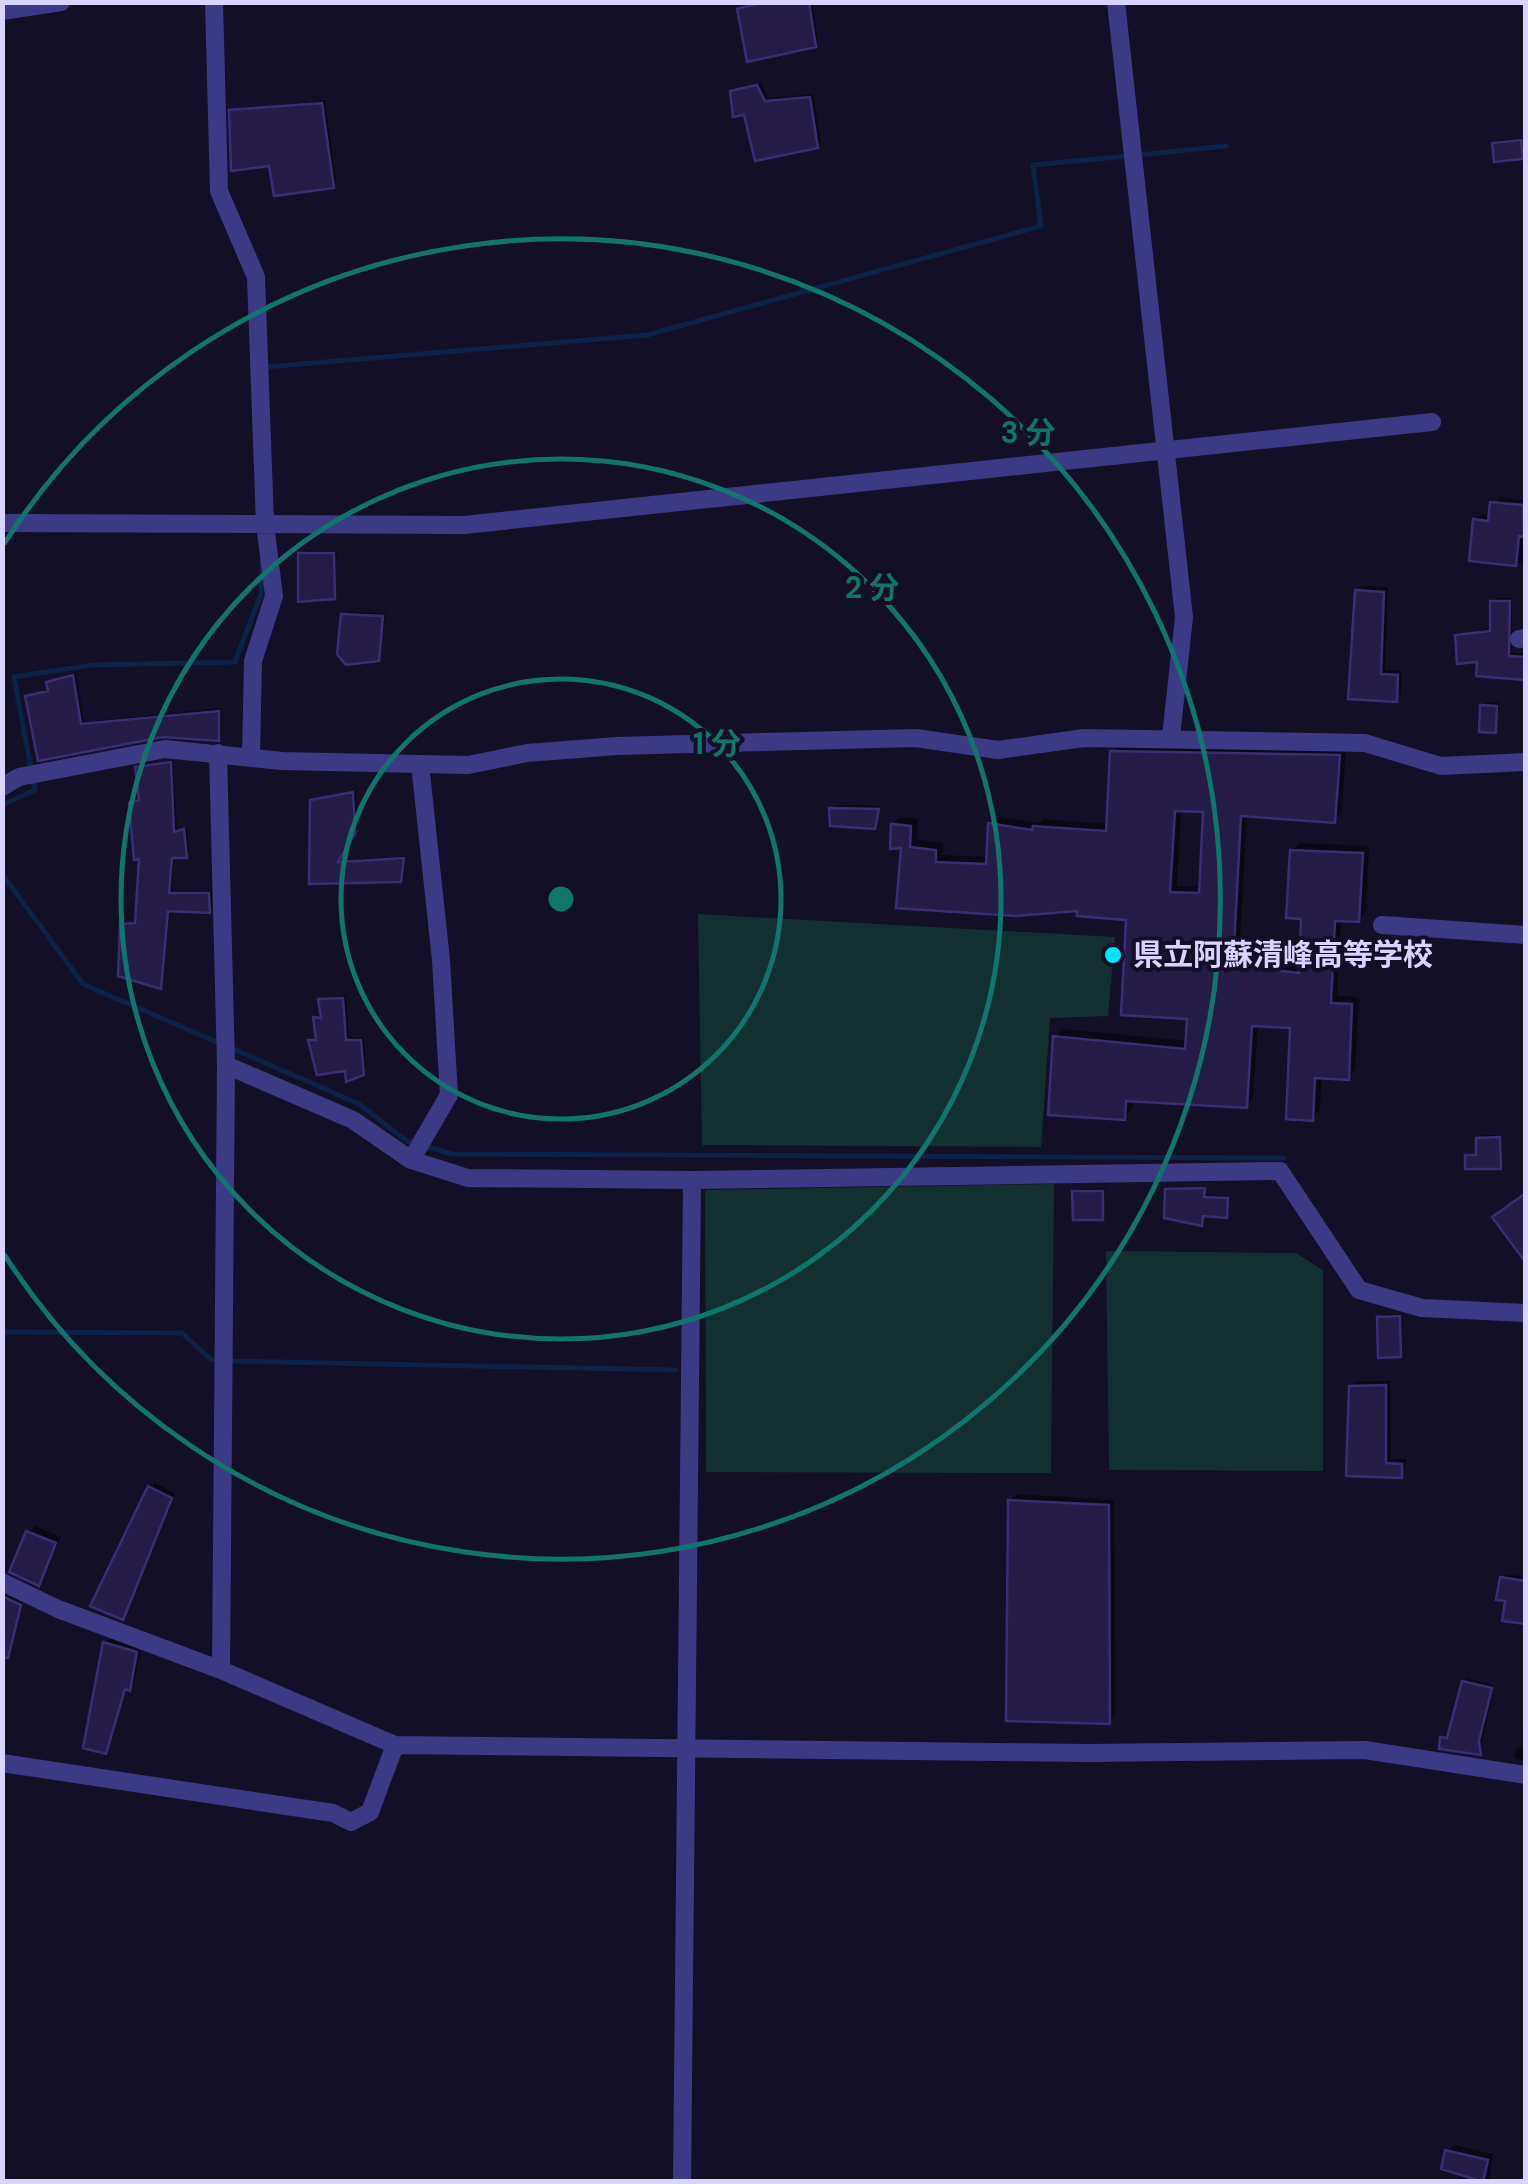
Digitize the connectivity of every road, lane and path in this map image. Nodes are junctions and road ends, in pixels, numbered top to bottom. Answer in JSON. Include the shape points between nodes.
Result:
{"nodes":[{"id":1,"x":61,"y":2,"type":"edge"},
{"id":2,"x":214,"y":2,"type":"edge"},
{"id":3,"x":1116,"y":2,"type":"edge"},
{"id":4,"x":2,"y":11,"type":"edge"},
{"id":5,"x":1432,"y":422,"type":"dead end"},
{"id":6,"x":1167,"y":450,"type":"junction"},
{"id":7,"x":2,"y":523,"type":"edge"},
{"id":8,"x":265,"y":524,"type":"junction"},
{"id":9,"x":1171,"y":737,"type":"junction"},
{"id":10,"x":218,"y":752,"type":"junction"},
{"id":11,"x":251,"y":757,"type":"junction"},
{"id":12,"x":1526,"y":762,"type":"edge"},
{"id":13,"x":420,"y":764,"type":"junction"},
{"id":14,"x":2,"y":787,"type":"edge"},
{"id":15,"x":1382,"y":925,"type":"dead end"},
{"id":16,"x":1526,"y":935,"type":"edge"},
{"id":17,"x":226,"y":1066,"type":"junction"},
{"id":18,"x":412,"y":1160,"type":"junction"},
{"id":19,"x":692,"y":1180,"type":"junction"},
{"id":20,"x":1526,"y":1313,"type":"edge"},
{"id":21,"x":2,"y":1582,"type":"edge"},
{"id":22,"x":222,"y":1670,"type":"junction"},
{"id":23,"x":395,"y":1745,"type":"junction"},
{"id":24,"x":688,"y":1747,"type":"junction"},
{"id":25,"x":2,"y":1763,"type":"edge"},
{"id":26,"x":1526,"y":1774,"type":"edge"},
{"id":27,"x":682,"y":2182,"type":"edge"}],
"edges":[{"from":1,"to":4,"type":"street"},
{"from":2,"to":8,"type":"street","via":[[220,192],[256,277]]},
{"from":3,"to":6,"type":"street"},
{"from":5,"to":6,"type":"street"},
{"from":6,"to":8,"type":"street","via":[[464,525]]},
{"from":6,"to":9,"type":"street","via":[[1184,617]]},
{"from":7,"to":8,"type":"street"},
{"from":8,"to":11,"type":"street","via":[[274,596],[252,661]]},
{"from":9,"to":12,"type":"street","via":[[1365,743],[1441,766]]},
{"from":9,"to":13,"type":"street","via":[[1084,738],[998,750],[916,738],[617,746],[527,753],[468,766]]},
{"from":10,"to":11,"type":"street"},
{"from":10,"to":14,"type":"street","via":[[165,749],[20,777]]},
{"from":10,"to":17,"type":"street"},
{"from":11,"to":13,"type":"street"},
{"from":13,"to":18,"type":"street","via":[[449,1095]]},
{"from":15,"to":16,"type":"street"},
{"from":17,"to":18,"type":"street","via":[[353,1120]]},
{"from":17,"to":22,"type":"street"},
{"from":18,"to":19,"type":"street","via":[[468,1178]]},
{"from":19,"to":20,"type":"street","via":[[1280,1171],[1359,1290],[1422,1308]]},
{"from":19,"to":24,"type":"street"},
{"from":21,"to":22,"type":"street"},
{"from":22,"to":23,"type":"street"},
{"from":23,"to":24,"type":"street"},
{"from":23,"to":25,"type":"street","via":[[370,1812],[351,1822],[333,1813]]},
{"from":24,"to":26,"type":"street","via":[[1089,1754],[1365,1750]]},
{"from":24,"to":27,"type":"street"}]}
